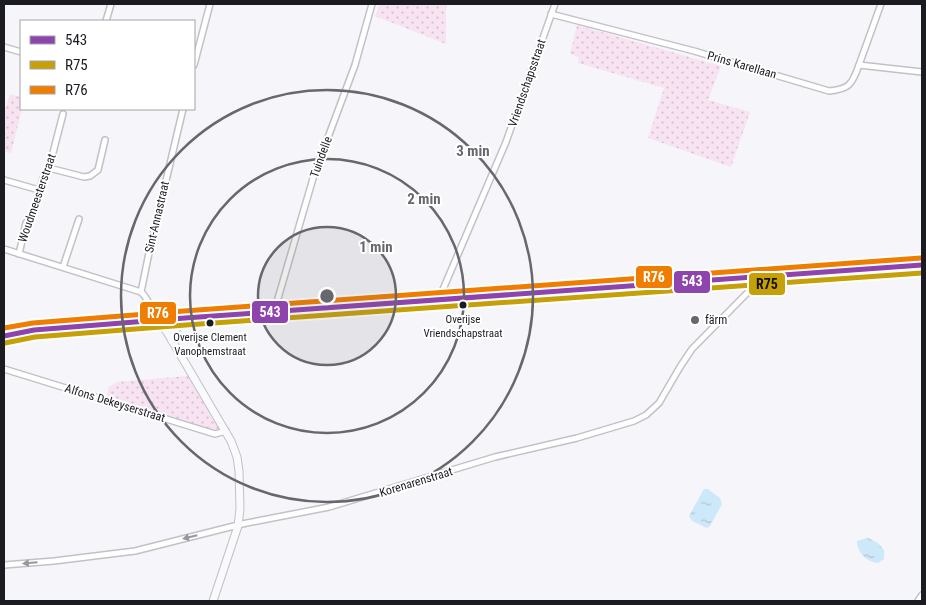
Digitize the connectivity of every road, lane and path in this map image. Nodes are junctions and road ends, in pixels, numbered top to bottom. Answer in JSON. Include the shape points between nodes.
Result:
{"nodes":[{"id":1,"x":111,"y":4,"type":"edge"},
{"id":2,"x":210,"y":4,"type":"edge"},
{"id":3,"x":372,"y":4,"type":"edge"},
{"id":4,"x":555,"y":4,"type":"edge"},
{"id":5,"x":881,"y":4,"type":"edge"},
{"id":6,"x":551,"y":14,"type":"junction"},
{"id":7,"x":106,"y":20,"type":"edge"},
{"id":8,"x":4,"y":47,"type":"edge"},
{"id":9,"x":20,"y":52,"type":"edge"},
{"id":10,"x":195,"y":61,"type":"edge"},
{"id":11,"x":859,"y":66,"type":"junction"},
{"id":12,"x":922,"y":72,"type":"edge"},
{"id":13,"x":183,"y":110,"type":"edge"},
{"id":14,"x":63,"y":114,"type":"dead end"},
{"id":15,"x":105,"y":140,"type":"dead end"},
{"id":16,"x":49,"y":168,"type":"junction"},
{"id":17,"x":4,"y":180,"type":"edge"},
{"id":18,"x":39,"y":190,"type":"junction"},
{"id":19,"x":79,"y":219,"type":"dead end"},
{"id":20,"x":4,"y":249,"type":"edge"},
{"id":21,"x":19,"y":254,"type":"junction"},
{"id":22,"x":922,"y":265,"type":"edge"},
{"id":23,"x":63,"y":267,"type":"junction"},
{"id":24,"x":759,"y":276,"type":"junction"},
{"id":25,"x":141,"y":292,"type":"junction"},
{"id":26,"x":441,"y":300,"type":"junction"},
{"id":27,"x":274,"y":312,"type":"junction"},
{"id":28,"x":185,"y":318,"type":"junction"},
{"id":29,"x":158,"y":321,"type":"junction"},
{"id":30,"x":4,"y":336,"type":"edge"},
{"id":31,"x":172,"y":341,"type":"junction"},
{"id":32,"x":4,"y":368,"type":"edge"},
{"id":33,"x":226,"y":431,"type":"junction"},
{"id":34,"x":238,"y":526,"type":"junction"},
{"id":35,"x":4,"y":565,"type":"edge"},
{"id":36,"x":922,"y":595,"type":"edge"},
{"id":37,"x":213,"y":601,"type":"edge"},
{"id":38,"x":918,"y":601,"type":"edge"}],
"edges":[{"from":1,"to":7,"type":"street"},
{"from":2,"to":10,"type":"street"},
{"from":3,"to":27,"type":"street","name":"Tuindelle","via":[[347,90],[314,175]]},
{"from":4,"to":6,"type":"street","name":"Vriendschapsstraat"},
{"from":5,"to":11,"type":"street","name":"Prins Karellaan"},
{"from":6,"to":11,"type":"street","name":"Prins Karellaan","via":[[829,90],[849,85]]},
{"from":6,"to":26,"type":"street","name":"Vriendschapsstraat","via":[[506,142]]},
{"from":8,"to":9,"type":"street"},
{"from":11,"to":12,"type":"street"},
{"from":13,"to":25,"type":"street","name":"Sint-Annastraat"},
{"from":14,"to":16,"type":"street","name":"Woudmeesterstraat"},
{"from":15,"to":16,"type":"street","via":[[98,170],[90,176]]},
{"from":16,"to":18,"type":"street","name":"Woudmeesterstraat"},
{"from":17,"to":18,"type":"street"},
{"from":18,"to":21,"type":"street","name":"Woudmeesterstraat"},
{"from":19,"to":23,"type":"street"},
{"from":20,"to":21,"type":"street"},
{"from":21,"to":23,"type":"street"},
{"from":22,"to":24,"type":"main road"},
{"from":23,"to":25,"type":"street"},
{"from":24,"to":26,"type":"main road"},
{"from":24,"to":34,"type":"street","name":"Korenarenstraat","via":[[758,282],[692,349],[659,403],[640,419],[496,457],[353,501]]},
{"from":25,"to":29,"type":"street"},
{"from":26,"to":27,"type":"main road"},
{"from":27,"to":28,"type":"main road"},
{"from":28,"to":29,"type":"main road"},
{"from":28,"to":31,"type":"street","via":[[174,332]]},
{"from":29,"to":30,"type":"main road","via":[[34,330]]},
{"from":29,"to":31,"type":"street"},
{"from":31,"to":33,"type":"street"},
{"from":32,"to":33,"type":"street","name":"Alfons Dekeyserstraat","via":[[215,434]]},
{"from":33,"to":34,"type":"street","via":[[239,471]]},
{"from":34,"to":35,"type":"street","name":"Korenarenstraat","one_way":true,"via":[[135,551]]},
{"from":34,"to":37,"type":"street"},
{"from":36,"to":38,"type":"street"}]}
